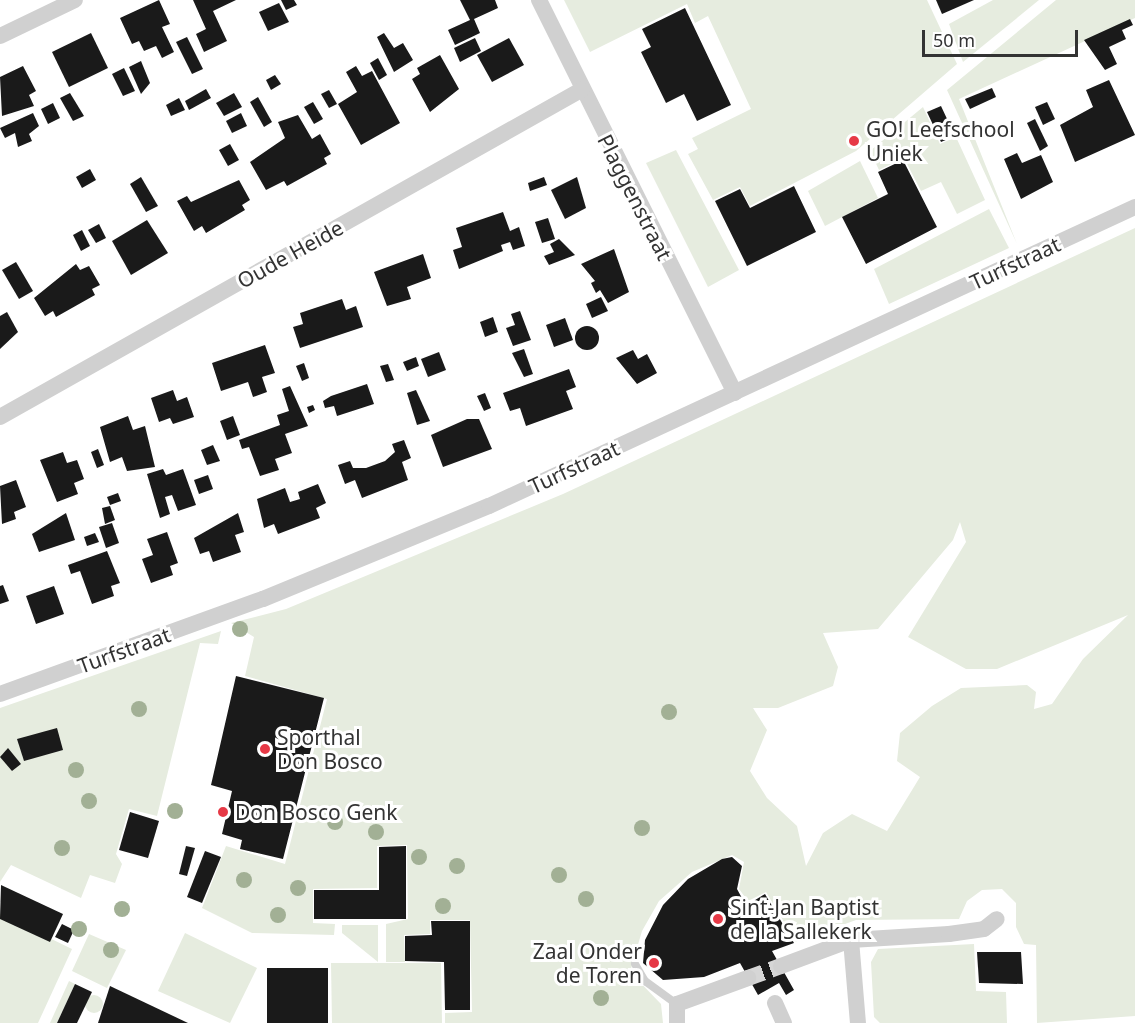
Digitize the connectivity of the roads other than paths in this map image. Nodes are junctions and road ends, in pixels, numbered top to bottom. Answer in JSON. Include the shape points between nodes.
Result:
{"nodes":[{"id":1,"x":75,"y":0,"type":"edge"},
{"id":2,"x":539,"y":0,"type":"edge"},
{"id":3,"x":0,"y":36,"type":"edge"},
{"id":4,"x":581,"y":90,"type":"junction"},
{"id":5,"x":1135,"y":207,"type":"edge"},
{"id":6,"x":735,"y":393,"type":"junction"},
{"id":7,"x":0,"y":417,"type":"edge"},
{"id":8,"x":0,"y":694,"type":"edge"},
{"id":9,"x":997,"y":919,"type":"dead end"},
{"id":10,"x":851,"y":940,"type":"junction"},
{"id":11,"x":635,"y":964,"type":"dead end"},
{"id":12,"x":781,"y":966,"type":"tunnel mouth"},
{"id":13,"x":748,"y":978,"type":"tunnel mouth"},
{"id":14,"x":775,"y":1003,"type":"dead end"},
{"id":15,"x":677,"y":1004,"type":"junction"},
{"id":16,"x":677,"y":1023,"type":"edge"},
{"id":17,"x":784,"y":1023,"type":"edge"},
{"id":18,"x":858,"y":1023,"type":"edge"}],
"edges":[{"from":1,"to":3,"type":"street"},
{"from":2,"to":4,"type":"street","name":"Plaggenstraat"},
{"from":4,"to":6,"type":"street","name":"Plaggenstraat"},
{"from":4,"to":7,"type":"street","name":"Oude Heide"},
{"from":5,"to":6,"type":"street","name":"Turfstraat"},
{"from":6,"to":8,"type":"street","name":"Turfstraat","via":[[489,506],[263,599]]},
{"from":9,"to":10,"type":"street","via":[[984,929]]},
{"from":10,"to":12,"type":"street"},
{"from":10,"to":18,"type":"street"},
{"from":11,"to":15,"type":"lane","via":[[645,981]]},
{"from":13,"to":15,"type":"street"},
{"from":14,"to":17,"type":"street"},
{"from":15,"to":16,"type":"street"}]}
